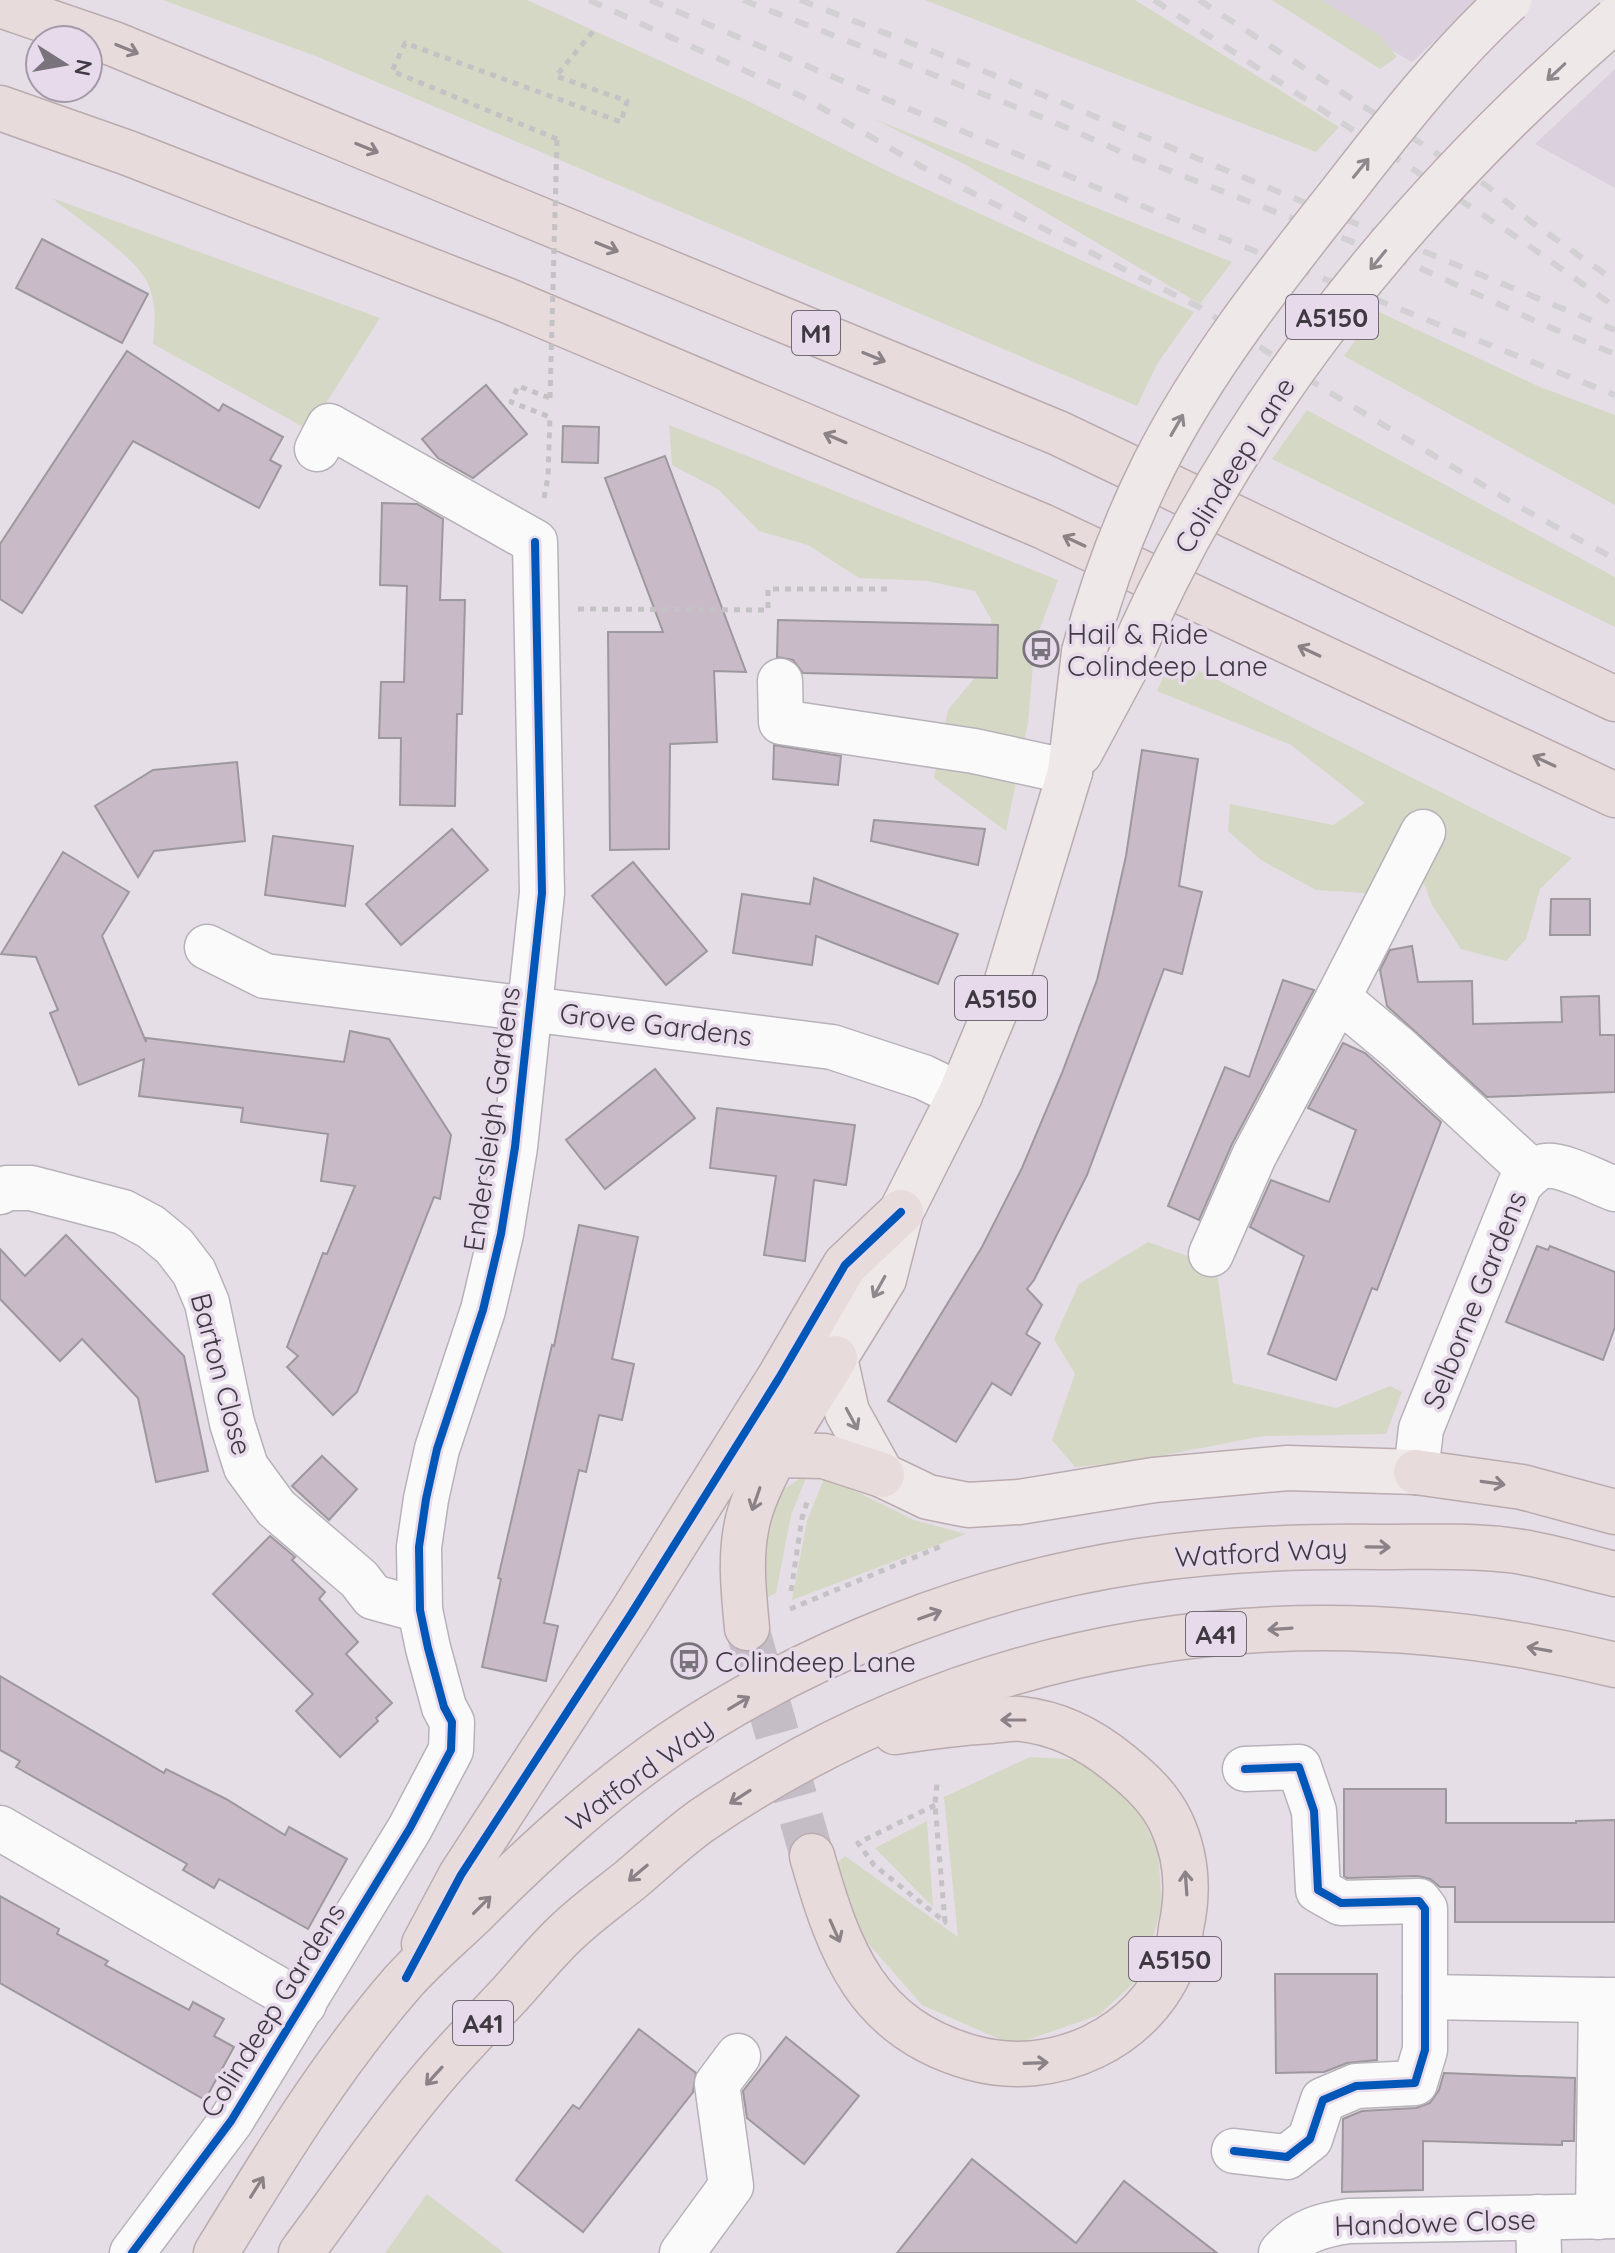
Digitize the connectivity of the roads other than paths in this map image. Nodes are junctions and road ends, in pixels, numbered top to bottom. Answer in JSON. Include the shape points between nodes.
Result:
{"nodes":[{"id":1,"x":1509,"y":0,"type":"edge"},
{"id":2,"x":0,"y":5,"type":"edge"},
{"id":3,"x":1615,"y":20,"type":"edge"},
{"id":4,"x":0,"y":108,"type":"edge"},
{"id":5,"x":317,"y":449,"type":"dead end"},
{"id":6,"x":780,"y":681,"type":"dead end"},
{"id":7,"x":1615,"y":699,"type":"edge"},
{"id":8,"x":1070,"y":772,"type":"junction"},
{"id":9,"x":1615,"y":795,"type":"edge"},
{"id":10,"x":1423,"y":832,"type":"dead end"},
{"id":11,"x":207,"y":947,"type":"dead end"},
{"id":12,"x":1338,"y":998,"type":"junction"},
{"id":13,"x":529,"y":1009,"type":"junction"},
{"id":14,"x":960,"y":1095,"type":"junction"},
{"id":15,"x":1532,"y":1172,"type":"junction"},
{"id":16,"x":1615,"y":1189,"type":"edge"},
{"id":17,"x":0,"y":1192,"type":"edge"},
{"id":18,"x":901,"y":1212,"type":"junction"},
{"id":19,"x":1211,"y":1254,"type":"dead end"},
{"id":20,"x":835,"y":1358,"type":"junction"},
{"id":21,"x":777,"y":1455,"type":"junction"},
{"id":22,"x":1416,"y":1472,"type":"junction"},
{"id":23,"x":882,"y":1475,"type":"junction"},
{"id":24,"x":1615,"y":1512,"type":"edge"},
{"id":25,"x":1615,"y":1574,"type":"edge"},
{"id":26,"x":420,"y":1610,"type":"junction"},
{"id":27,"x":767,"y":1624,"type":"tunnel mouth"},
{"id":28,"x":1615,"y":1665,"type":"edge"},
{"id":29,"x":831,"y":1743,"type":"junction"},
{"id":30,"x":1245,"y":1769,"type":"dead end"},
{"id":31,"x":437,"y":1781,"type":"joint"},
{"id":32,"x":0,"y":1828,"type":"edge"},
{"id":33,"x":812,"y":1856,"type":"tunnel mouth"},
{"id":34,"x":406,"y":1978,"type":"junction"},
{"id":35,"x":1425,"y":1997,"type":"junction"},
{"id":36,"x":1608,"y":2000,"type":"edge"},
{"id":37,"x":304,"y":2004,"type":"junction"},
{"id":38,"x":738,"y":2056,"type":"dead end"},
{"id":39,"x":1234,"y":2151,"type":"dead end"},
{"id":40,"x":1607,"y":2216,"type":"edge"},
{"id":41,"x":1539,"y":2235,"type":"edge"},
{"id":42,"x":132,"y":2253,"type":"edge"},
{"id":43,"x":216,"y":2253,"type":"edge"},
{"id":44,"x":301,"y":2253,"type":"edge"},
{"id":45,"x":682,"y":2253,"type":"edge"},
{"id":46,"x":1281,"y":2253,"type":"edge"}],
"edges":[{"from":8,"to":1,"type":"main road","name":"Colindeep Lane","number":"A5150","one_way":true,"bridge":true,"via":[[1084,652],[1101,588],[1154,465],[1208,372],[1275,277],[1425,89]]},
{"from":2,"to":7,"type":"highway","number":"M1","one_way":true,"via":[[114,44],[1058,433]]},
{"from":3,"to":8,"type":"main road","name":"Colindeep Lane","number":"A5150","one_way":true,"bridge":true,"via":[[1560,68],[1413,217],[1270,401],[1152,607]]},
{"from":9,"to":4,"type":"highway","one_way":true,"via":[[1042,526],[506,300]]},
{"from":5,"to":13,"type":"street","name":"Endersleigh Gardens","via":[[329,426],[535,542],[542,893]]},
{"from":6,"to":8,"type":"street","via":[[781,722],[974,751]]},
{"from":8,"to":14,"type":"main road","name":"Colindeep Lane","number":"A5150","via":[[1004,990]]},
{"from":10,"to":12,"type":"street"},
{"from":11,"to":13,"type":"street","name":"Grove Gardens","via":[[265,976]]},
{"from":12,"to":15,"type":"street"},
{"from":12,"to":19,"type":"street","via":[[1254,1156]]},
{"from":13,"to":14,"type":"street","name":"Grove Gardens","via":[[832,1047]]},
{"from":13,"to":26,"type":"street","name":"Endersleigh Gardens","via":[[501,1234],[426,1499],[419,1547]]},
{"from":14,"to":18,"type":"main road","name":"Colindeep Lane","number":"A5150"},
{"from":15,"to":16,"type":"street","name":"Selborne Gardens","via":[[1545,1165],[1559,1167]]},
{"from":15,"to":22,"type":"street","name":"Selborne Gardens","via":[[1520,1184],[1421,1429]]},
{"from":17,"to":26,"type":"street","name":"Barton Close","via":[[31,1188],[123,1212],[174,1246],[194,1272],[207,1303],[246,1467],[276,1508],[373,1597]]},
{"from":18,"to":20,"type":"main road","name":"Colindeep Lane","number":"A5150","one_way":true,"via":[[884,1279]]},
{"from":18,"to":34,"type":"highway","number":"A5150","via":[[845,1265],[631,1614],[461,1875]]},
{"from":20,"to":21,"type":"highway","number":"A5150"},
{"from":20,"to":23,"type":"main road","one_way":true,"via":[[847,1412]]},
{"from":21,"to":23,"type":"highway","via":[[824,1456]]},
{"from":21,"to":27,"type":"highway","number":"A5150","one_way":true,"via":[[746,1526],[742,1571]]},
{"from":22,"to":23,"type":"main road","via":[[1288,1468],[968,1505],[928,1497]]},
{"from":22,"to":24,"type":"highway","one_way":true,"via":[[1522,1487]]},
{"from":34,"to":25,"type":"highway","name":"Watford Way","one_way":true,"via":[[530,1858],[672,1743],[856,1642],[959,1604],[1138,1561],[1264,1549],[1509,1550]]},
{"from":26,"to":31,"type":"street","name":"Endersleigh Gardens","via":[[452,1722],[451,1750]]},
{"from":28,"to":29,"type":"highway","number":"A41","one_way":true,"via":[[1472,1637],[1375,1628],[1205,1634],[1023,1668],[930,1699]]},
{"from":33,"to":29,"type":"highway","number":"A5150","one_way":true,"via":[[831,1922],[854,1970],[883,2009],[949,2051],[996,2064],[1049,2063],[1088,2051],[1128,2026],[1157,1993],[1175,1957],[1187,1900],[1184,1859],[1171,1821],[1149,1788],[1073,1732],[1021,1719],[945,1724]]},
{"from":29,"to":44,"type":"highway","number":"A41","one_way":true,"via":[[698,1824],[569,1930],[426,2085]]},
{"from":30,"to":35,"type":"street","via":[[1299,1767],[1314,1811],[1318,1890],[1341,1903],[1419,1901],[1425,1909]]},
{"from":31,"to":37,"type":"street","name":"Colindeep Gardens"},
{"from":32,"to":37,"type":"street","name":"Colindeep Gardens"},
{"from":43,"to":34,"type":"highway","name":"Watford Way","one_way":true,"via":[[329,2079]]},
{"from":35,"to":36,"type":"street"},
{"from":35,"to":39,"type":"street","via":[[1425,2050],[1415,2083],[1356,2086],[1323,2100],[1310,2139],[1287,2157]]},
{"from":36,"to":40,"type":"street"},
{"from":37,"to":42,"type":"street","name":"Colindeep Gardens","via":[[231,2121]]},
{"from":38,"to":45,"type":"street","via":[[717,2084],[731,2186]]},
{"from":40,"to":41,"type":"street","name":"Handowe Close"},
{"from":41,"to":46,"type":"street","name":"Handowe Close","via":[[1349,2221],[1299,2235]]}]}
